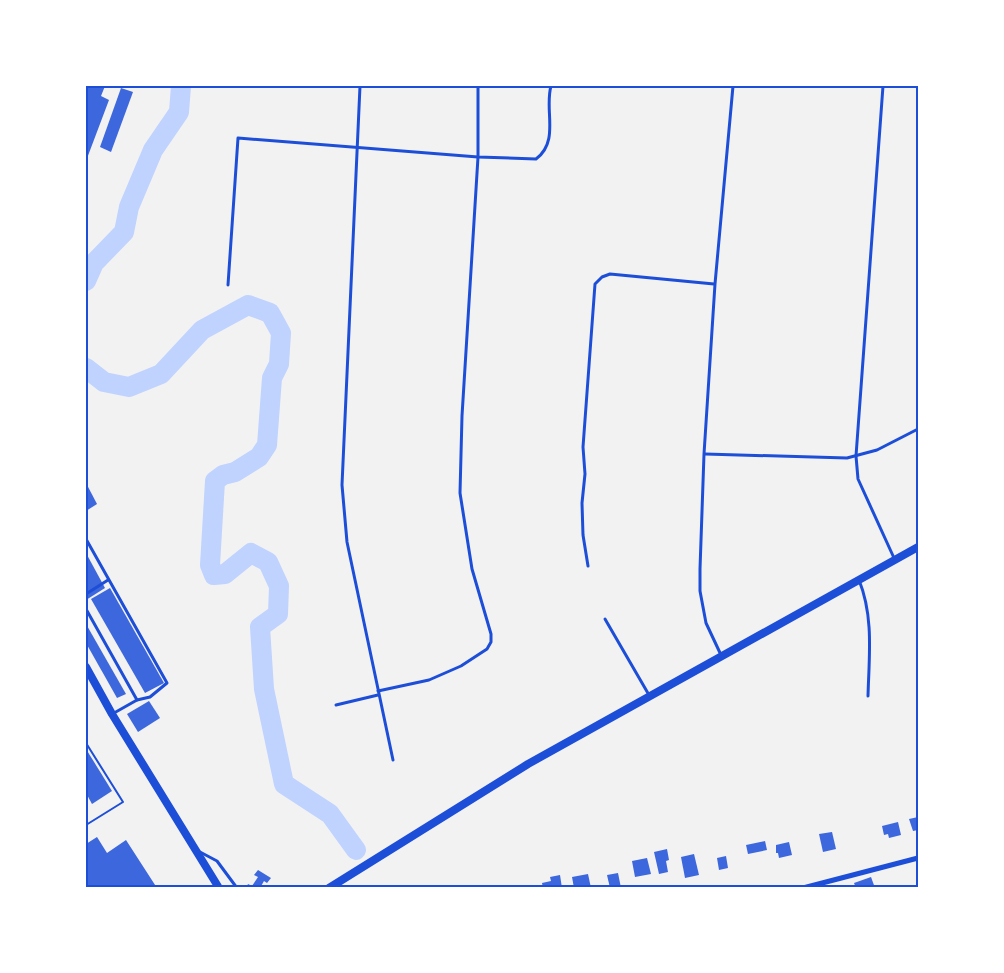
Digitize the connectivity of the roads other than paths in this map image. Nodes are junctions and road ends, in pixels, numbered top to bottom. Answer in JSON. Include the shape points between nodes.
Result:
{"nodes":[{"id":1,"x":360,"y":86,"type":"edge"},
{"id":2,"x":478,"y":86,"type":"edge"},
{"id":3,"x":551,"y":86,"type":"edge"},
{"id":4,"x":733,"y":86,"type":"edge"},
{"id":5,"x":883,"y":86,"type":"edge"},
{"id":6,"x":358,"y":148,"type":"junction"},
{"id":7,"x":478,"y":157,"type":"junction"},
{"id":8,"x":715,"y":284,"type":"junction"},
{"id":9,"x":228,"y":285,"type":"dead end"},
{"id":10,"x":918,"y":429,"type":"edge"},
{"id":11,"x":704,"y":454,"type":"junction"},
{"id":12,"x":856,"y":456,"type":"junction"},
{"id":13,"x":86,"y":539,"type":"edge"},
{"id":14,"x":918,"y":547,"type":"edge"},
{"id":15,"x":895,"y":560,"type":"junction"},
{"id":16,"x":588,"y":566,"type":"dead end"},
{"id":17,"x":108,"y":580,"type":"junction"},
{"id":18,"x":859,"y":580,"type":"junction"},
{"id":19,"x":86,"y":594,"type":"edge"},
{"id":20,"x":86,"y":609,"type":"edge"},
{"id":21,"x":604,"y":619,"type":"dead end"},
{"id":22,"x":722,"y":656,"type":"junction"},
{"id":23,"x":86,"y":667,"type":"edge"},
{"id":24,"x":379,"y":693,"type":"junction"},
{"id":25,"x":868,"y":696,"type":"dead end"},
{"id":26,"x":650,"y":697,"type":"junction"},
{"id":27,"x":137,"y":700,"type":"junction"},
{"id":28,"x":336,"y":705,"type":"dead end"},
{"id":29,"x":112,"y":714,"type":"junction"},
{"id":30,"x":393,"y":760,"type":"dead end"},
{"id":31,"x":195,"y":849,"type":"junction"},
{"id":32,"x":918,"y":858,"type":"edge"},
{"id":33,"x":219,"y":888,"type":"edge"},
{"id":34,"x":237,"y":888,"type":"edge"},
{"id":35,"x":329,"y":888,"type":"edge"},
{"id":36,"x":803,"y":888,"type":"edge"}],
"edges":[{"from":1,"to":6,"type":"lane"},
{"from":2,"to":7,"type":"lane"},
{"from":3,"to":7,"type":"lane","via":[[550,133],[542,154],[536,159]]},
{"from":4,"to":8,"type":"lane"},
{"from":5,"to":12,"type":"lane"},
{"from":6,"to":7,"type":"lane"},
{"from":6,"to":9,"type":"lane","via":[[238,138]]},
{"from":6,"to":24,"type":"lane","via":[[342,485],[347,542]]},
{"from":7,"to":24,"type":"lane","via":[[460,493],[472,569],[491,642],[481,655],[443,675]]},
{"from":8,"to":11,"type":"lane"},
{"from":8,"to":16,"type":"lane","via":[[610,274],[595,284],[583,447],[583,535]]},
{"from":10,"to":12,"type":"lane"},
{"from":11,"to":12,"type":"lane"},
{"from":11,"to":22,"type":"lane","via":[[700,591],[706,623]]},
{"from":12,"to":15,"type":"lane","via":[[858,479]]},
{"from":13,"to":17,"type":"lane"},
{"from":14,"to":15,"type":"main road"},
{"from":15,"to":18,"type":"main road"},
{"from":17,"to":19,"type":"lane"},
{"from":17,"to":27,"type":"lane","via":[[167,683],[150,697]]},
{"from":18,"to":22,"type":"main road"},
{"from":18,"to":25,"type":"lane","via":[[869,621]]},
{"from":20,"to":27,"type":"lane"},
{"from":21,"to":26,"type":"lane"},
{"from":22,"to":26,"type":"main road"},
{"from":23,"to":29,"type":"main road"},
{"from":24,"to":28,"type":"lane"},
{"from":24,"to":30,"type":"lane"},
{"from":26,"to":35,"type":"main road","via":[[528,764]]},
{"from":27,"to":29,"type":"lane"},
{"from":29,"to":31,"type":"main road"},
{"from":31,"to":33,"type":"main road"},
{"from":31,"to":34,"type":"lane","via":[[217,861]]},
{"from":32,"to":36,"type":"street"}]}
